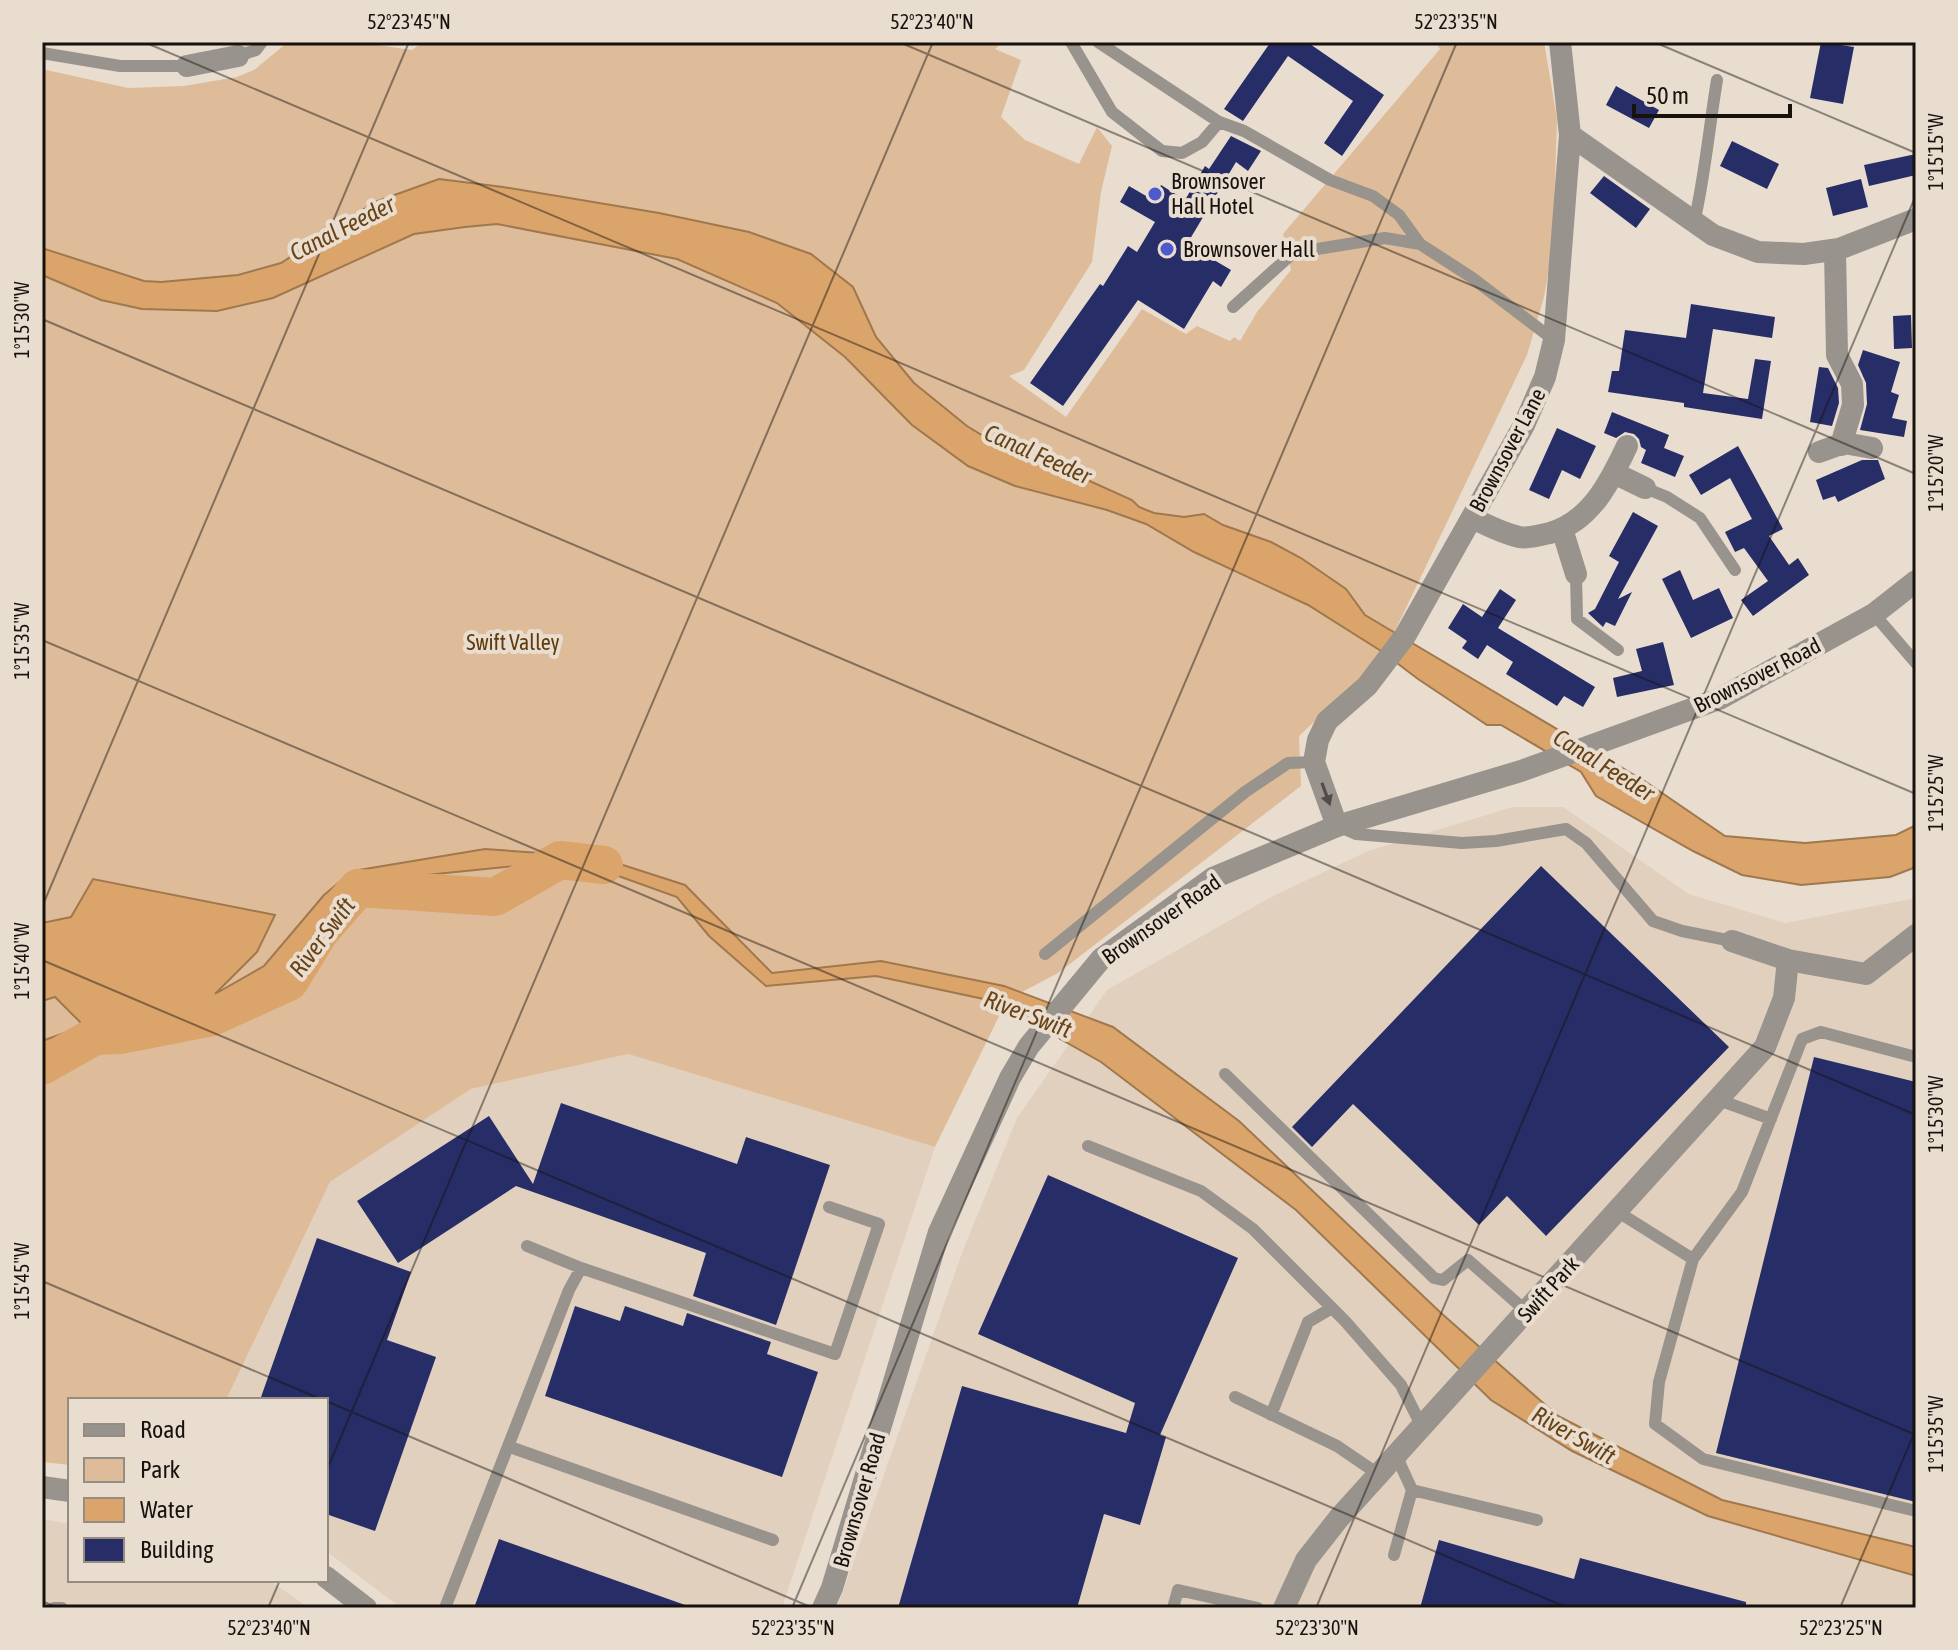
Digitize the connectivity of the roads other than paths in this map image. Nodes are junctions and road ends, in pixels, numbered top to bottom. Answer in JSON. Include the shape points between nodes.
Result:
{"nodes":[{"id":1,"x":262,"y":42,"type":"edge"},
{"id":2,"x":1071,"y":42,"type":"edge"},
{"id":3,"x":1098,"y":42,"type":"edge"},
{"id":4,"x":1560,"y":42,"type":"edge"},
{"id":5,"x":42,"y":53,"type":"edge"},
{"id":6,"x":210,"y":53,"type":"edge"},
{"id":7,"x":238,"y":56,"type":"joint"},
{"id":8,"x":187,"y":66,"type":"joint"},
{"id":9,"x":1717,"y":80,"type":"dead end"},
{"id":10,"x":1219,"y":122,"type":"junction"},
{"id":11,"x":1570,"y":135,"type":"junction"},
{"id":12,"x":1916,"y":219,"type":"edge"},
{"id":13,"x":1694,"y":223,"type":"junction"},
{"id":14,"x":1420,"y":244,"type":"junction"},
{"id":15,"x":1835,"y":250,"type":"junction"},
{"id":16,"x":1233,"y":307,"type":"dead end"},
{"id":17,"x":1554,"y":340,"type":"junction"},
{"id":18,"x":1841,"y":445,"type":"junction"},
{"id":19,"x":1627,"y":446,"type":"dead end"},
{"id":20,"x":1872,"y":448,"type":"dead end"},
{"id":21,"x":1819,"y":452,"type":"dead end"},
{"id":22,"x":1614,"y":473,"type":"junction"},
{"id":23,"x":1645,"y":488,"type":"joint"},
{"id":24,"x":1472,"y":518,"type":"junction"},
{"id":25,"x":1562,"y":529,"type":"junction"},
{"id":26,"x":1735,"y":570,"type":"dead end"},
{"id":27,"x":1576,"y":574,"type":"joint"},
{"id":28,"x":1916,"y":581,"type":"edge"},
{"id":29,"x":1874,"y":614,"type":"junction"},
{"id":30,"x":1618,"y":650,"type":"dead end"},
{"id":31,"x":1916,"y":663,"type":"edge"},
{"id":32,"x":1314,"y":762,"type":"junction"},
{"id":33,"x":1337,"y":826,"type":"junction"},
{"id":34,"x":1916,"y":935,"type":"edge"},
{"id":35,"x":1732,"y":941,"type":"joint"},
{"id":36,"x":1045,"y":954,"type":"dead end"},
{"id":37,"x":1788,"y":960,"type":"junction"},
{"id":38,"x":1916,"y":1057,"type":"edge"},
{"id":39,"x":1225,"y":1074,"type":"dead end"},
{"id":40,"x":1719,"y":1100,"type":"junction"},
{"id":41,"x":1771,"y":1119,"type":"junction"},
{"id":42,"x":1088,"y":1146,"type":"dead end"},
{"id":43,"x":829,"y":1207,"type":"dead end"},
{"id":44,"x":1618,"y":1212,"type":"junction"},
{"id":45,"x":527,"y":1246,"type":"dead end"},
{"id":46,"x":1693,"y":1259,"type":"junction"},
{"id":47,"x":581,"y":1268,"type":"junction"},
{"id":48,"x":1332,"y":1308,"type":"junction"},
{"id":49,"x":1527,"y":1312,"type":"junction"},
{"id":50,"x":1235,"y":1397,"type":"dead end"},
{"id":51,"x":1271,"y":1415,"type":"junction"},
{"id":52,"x":1424,"y":1424,"type":"junction"},
{"id":53,"x":510,"y":1447,"type":"junction"},
{"id":54,"x":1396,"y":1455,"type":"junction"},
{"id":55,"x":1378,"y":1474,"type":"junction"},
{"id":56,"x":42,"y":1487,"type":"edge"},
{"id":57,"x":1412,"y":1490,"type":"junction"},
{"id":58,"x":68,"y":1491,"type":"edge"},
{"id":59,"x":1916,"y":1511,"type":"edge"},
{"id":60,"x":1537,"y":1520,"type":"dead end"},
{"id":61,"x":773,"y":1540,"type":"dead end"},
{"id":62,"x":1394,"y":1555,"type":"dead end"},
{"id":63,"x":328,"y":1579,"type":"edge"},
{"id":64,"x":54,"y":1608,"type":"edge"},
{"id":65,"x":62,"y":1608,"type":"edge"},
{"id":66,"x":366,"y":1608,"type":"edge"},
{"id":67,"x":445,"y":1608,"type":"edge"},
{"id":68,"x":823,"y":1608,"type":"edge"},
{"id":69,"x":1173,"y":1608,"type":"edge"},
{"id":70,"x":1258,"y":1608,"type":"edge"},
{"id":71,"x":1284,"y":1608,"type":"edge"}],
"edges":[{"from":1,"to":7,"type":"lane"},
{"from":2,"to":10,"type":"lane","via":[[1112,112],[1162,151],[1182,153],[1202,142]]},
{"from":3,"to":10,"type":"lane"},
{"from":4,"to":11,"type":"street","name":"Brownsover Lane"},
{"from":5,"to":8,"type":"lane","via":[[120,66]]},
{"from":6,"to":7,"type":"street"},
{"from":6,"to":8,"type":"street"},
{"from":9,"to":13,"type":"lane"},
{"from":10,"to":14,"type":"lane","via":[[1330,180],[1373,196],[1399,215]]},
{"from":11,"to":13,"type":"street"},
{"from":11,"to":17,"type":"street","name":"Brownsover Lane"},
{"from":12,"to":15,"type":"street"},
{"from":13,"to":15,"type":"street","via":[[1758,252]]},
{"from":14,"to":16,"type":"lane","via":[[1385,238],[1293,253]]},
{"from":14,"to":17,"type":"lane"},
{"from":15,"to":18,"type":"street","via":[[1837,355],[1852,384],[1853,405]]},
{"from":17,"to":24,"type":"street","name":"Brownsover Lane","via":[[1524,425]]},
{"from":18,"to":20,"type":"street"},
{"from":18,"to":21,"type":"street"},
{"from":19,"to":22,"type":"street"},
{"from":22,"to":23,"type":"street"},
{"from":22,"to":25,"type":"street","via":[[1582,516]]},
{"from":23,"to":26,"type":"lane","via":[[1700,518]]},
{"from":24,"to":25,"type":"street","via":[[1523,538]]},
{"from":24,"to":32,"type":"street","name":"Brownsover Lane","via":[[1384,667],[1327,721]]},
{"from":25,"to":27,"type":"street"},
{"from":27,"to":30,"type":"lane","via":[[1577,619]]},
{"from":28,"to":29,"type":"street","name":"Brownsover Road"},
{"from":29,"to":31,"type":"lane"},
{"from":29,"to":33,"type":"street","name":"Brownsover Road","via":[[1719,699],[1521,771]]},
{"from":32,"to":33,"type":"street","one_way":true},
{"from":32,"to":36,"type":"lane","via":[[1288,763],[1245,792]]},
{"from":33,"to":35,"type":"lane","via":[[1356,834],[1462,843],[1566,829],[1586,843],[1653,921]]},
{"from":33,"to":68,"type":"street","name":"Brownsover Road","via":[[1213,878],[1101,959],[1029,1046],[939,1232]]},
{"from":34,"to":37,"type":"street","via":[[1866,974]]},
{"from":35,"to":37,"type":"street"},
{"from":37,"to":40,"type":"street","name":"Swift Park","via":[[1784,998],[1765,1047]]},
{"from":38,"to":41,"type":"lane","via":[[1821,1032],[1802,1039]]},
{"from":39,"to":49,"type":"lane","via":[[1434,1278],[1443,1280],[1468,1260]]},
{"from":40,"to":41,"type":"lane"},
{"from":40,"to":44,"type":"street","name":"Swift Park"},
{"from":41,"to":46,"type":"lane","via":[[1742,1192]]},
{"from":42,"to":48,"type":"lane","via":[[1201,1191],[1253,1229]]},
{"from":43,"to":47,"type":"lane","via":[[879,1224],[835,1354]]},
{"from":44,"to":46,"type":"lane"},
{"from":44,"to":49,"type":"street","name":"Swift Park"},
{"from":45,"to":47,"type":"lane"},
{"from":46,"to":59,"type":"lane","via":[[1659,1382],[1655,1424],[1703,1459]]},
{"from":47,"to":53,"type":"lane"},
{"from":48,"to":51,"type":"lane","via":[[1308,1322]]},
{"from":48,"to":52,"type":"lane","via":[[1401,1385]]},
{"from":49,"to":52,"type":"street","name":"Swift Park"},
{"from":50,"to":51,"type":"lane"},
{"from":51,"to":55,"type":"lane","via":[[1337,1446]]},
{"from":52,"to":54,"type":"street","name":"Swift Park"},
{"from":53,"to":61,"type":"lane"},
{"from":53,"to":67,"type":"lane"},
{"from":54,"to":55,"type":"street","name":"Swift Park"},
{"from":54,"to":57,"type":"lane"},
{"from":55,"to":71,"type":"street","name":"Swift Park","via":[[1306,1560]]},
{"from":56,"to":58,"type":"street"},
{"from":57,"to":60,"type":"lane"},
{"from":57,"to":62,"type":"lane"},
{"from":63,"to":66,"type":"street"},
{"from":64,"to":65,"type":"lane"},
{"from":69,"to":70,"type":"lane","via":[[1178,1590]]}]}
